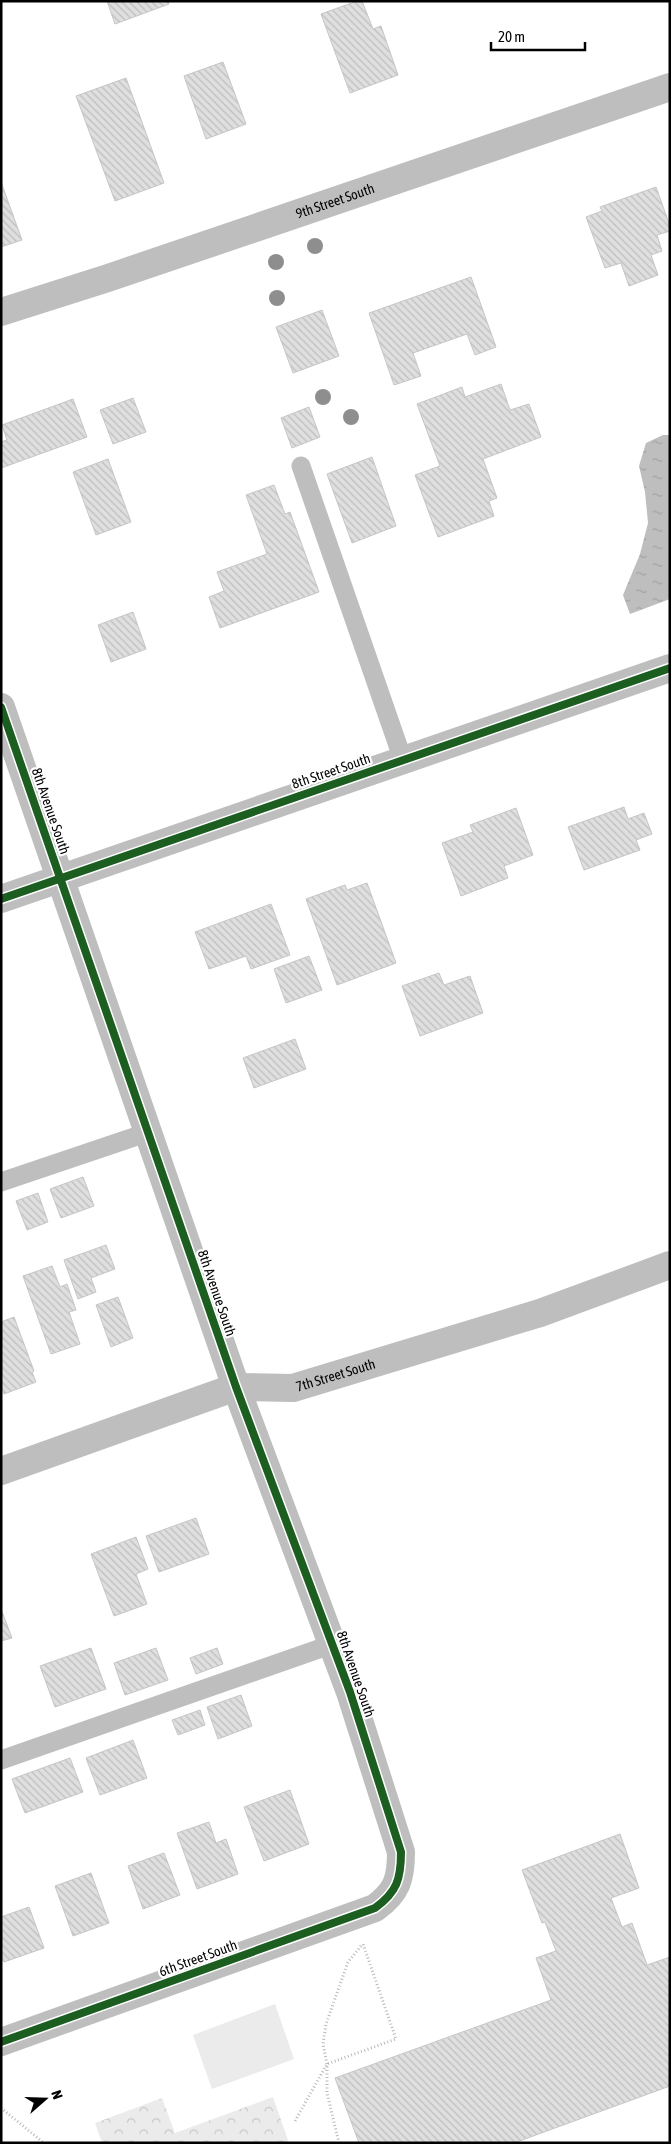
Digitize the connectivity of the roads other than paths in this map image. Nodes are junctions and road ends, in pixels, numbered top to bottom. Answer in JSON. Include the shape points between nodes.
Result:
{"nodes":[{"id":1,"x":670,"y":87,"type":"edge"},
{"id":2,"x":1,"y":312,"type":"edge"},
{"id":3,"x":302,"y":466,"type":"dead end"},
{"id":4,"x":670,"y":668,"type":"edge"},
{"id":5,"x":1,"y":708,"type":"edge"},
{"id":6,"x":403,"y":760,"type":"junction"},
{"id":7,"x":61,"y":878,"type":"junction"},
{"id":8,"x":1,"y":899,"type":"edge"},
{"id":9,"x":149,"y":1132,"type":"junction"},
{"id":10,"x":1,"y":1182,"type":"edge"},
{"id":11,"x":670,"y":1265,"type":"edge"},
{"id":12,"x":236,"y":1387,"type":"junction"},
{"id":13,"x":1,"y":1471,"type":"edge"},
{"id":14,"x":333,"y":1644,"type":"junction"},
{"id":15,"x":1,"y":1760,"type":"edge"},
{"id":16,"x":396,"y":1887,"type":"joint"},
{"id":17,"x":1,"y":2042,"type":"edge"}],
"edges":[{"from":1,"to":2,"type":"street","name":"9th Street South"},
{"from":3,"to":6,"type":"lane"},
{"from":4,"to":6,"type":"street","name":"8th Street South"},
{"from":5,"to":7,"type":"street","name":"8th Avenue South"},
{"from":6,"to":7,"type":"street","name":"8th Street South"},
{"from":7,"to":8,"type":"street","name":"8th Street South"},
{"from":7,"to":9,"type":"street","name":"8th Avenue South"},
{"from":9,"to":10,"type":"lane"},
{"from":9,"to":12,"type":"street","name":"8th Avenue South"},
{"from":11,"to":12,"type":"street","name":"7th Street South","via":[[540,1313],[293,1388]]},
{"from":12,"to":13,"type":"street","name":"7th Street South"},
{"from":12,"to":14,"type":"street","name":"8th Avenue South"},
{"from":14,"to":15,"type":"lane"},
{"from":14,"to":16,"type":"street","name":"8th Avenue South","via":[[401,1852],[401,1873]]},
{"from":16,"to":17,"type":"street","name":"6th Street South","via":[[388,1899],[375,1908]]}]}
